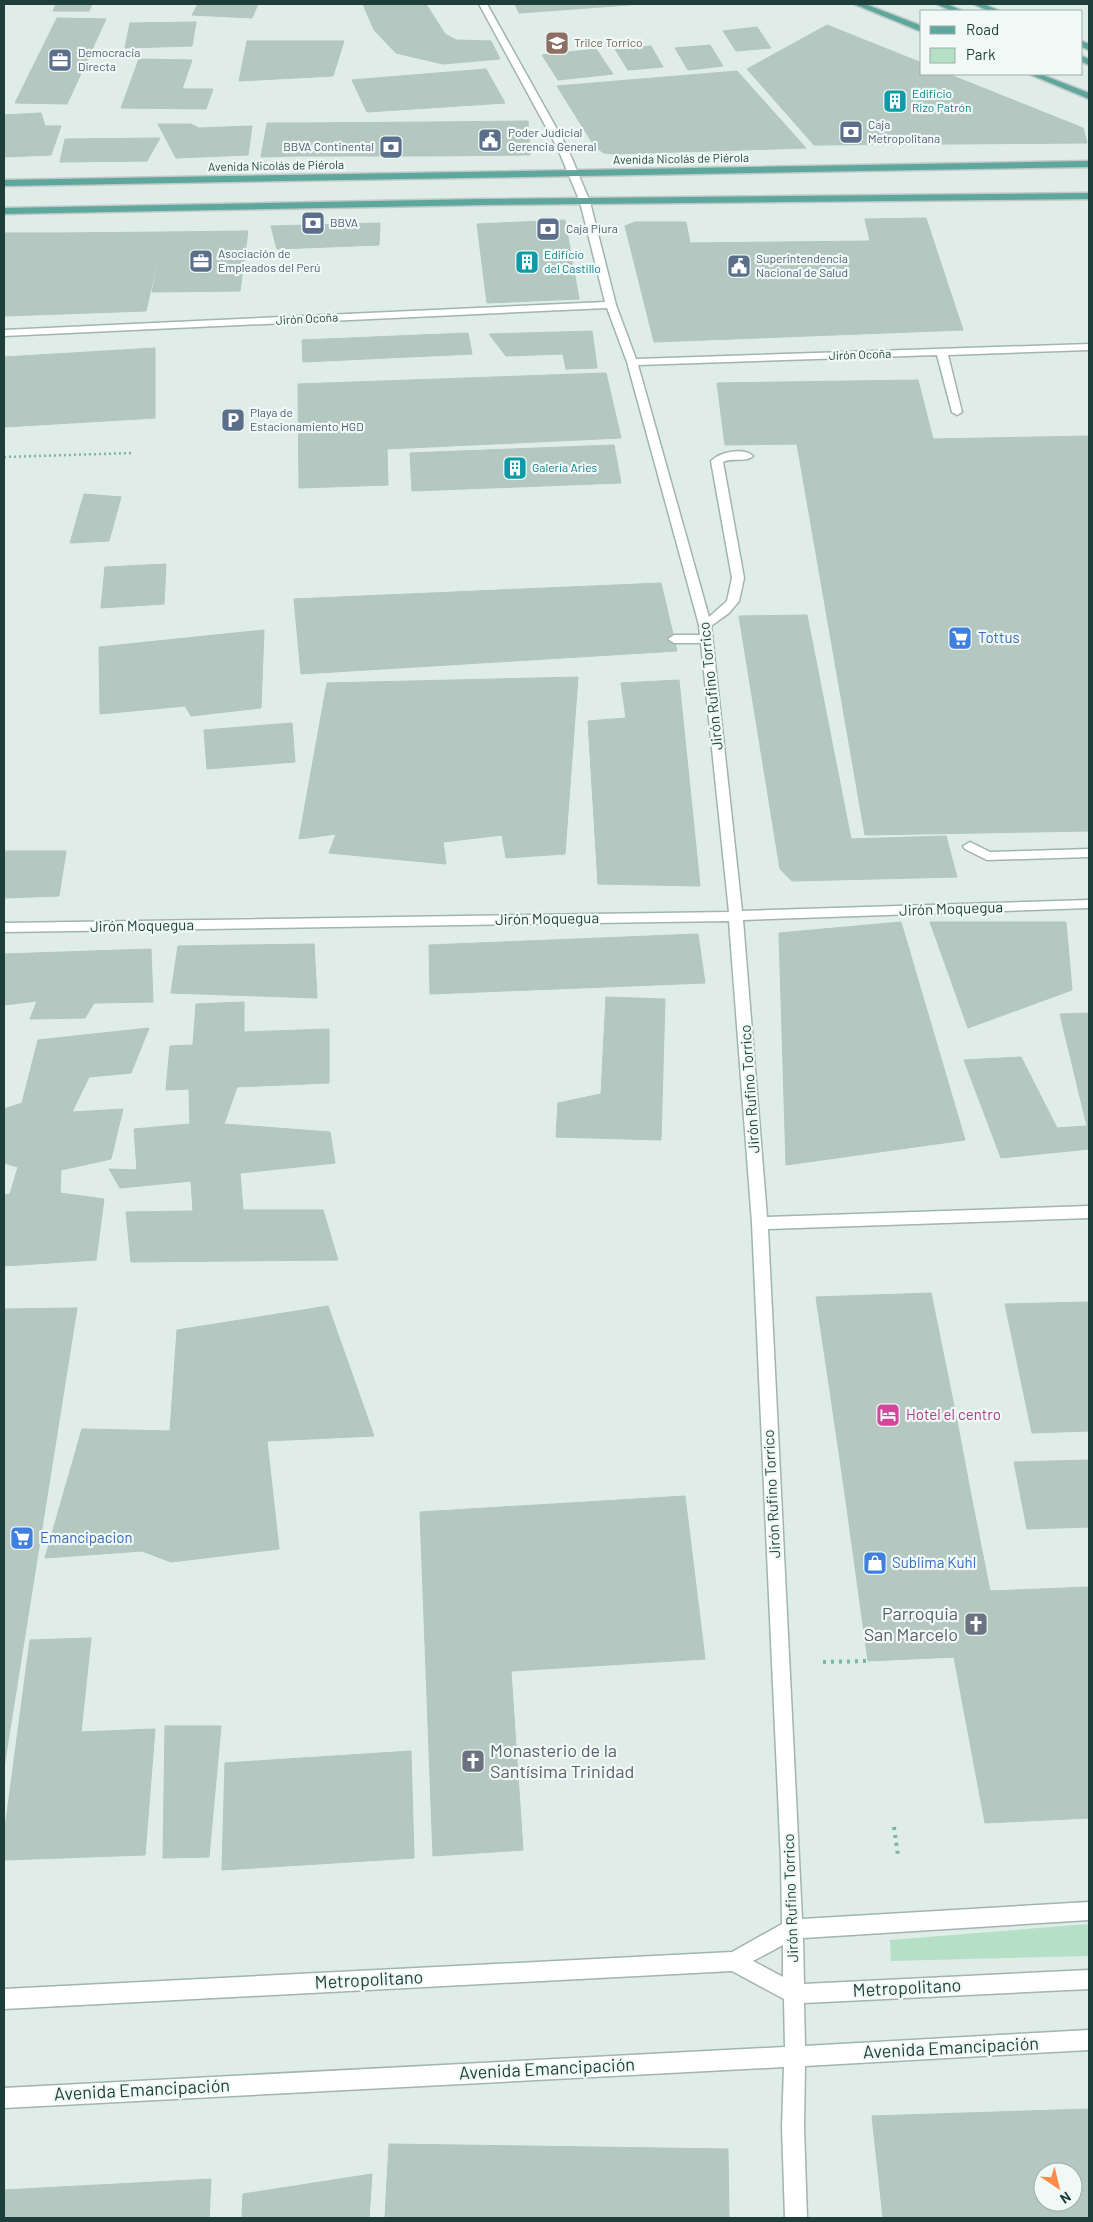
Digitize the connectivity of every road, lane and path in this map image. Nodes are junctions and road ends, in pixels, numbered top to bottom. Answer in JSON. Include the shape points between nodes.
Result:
{"nodes":[{"id":1,"x":483,"y":4,"type":"edge"},
{"id":2,"x":858,"y":4,"type":"edge"},
{"id":3,"x":940,"y":4,"type":"edge"},
{"id":4,"x":977,"y":4,"type":"edge"},
{"id":5,"x":956,"y":10,"type":"edge"},
{"id":6,"x":993,"y":10,"type":"edge"},
{"id":7,"x":920,"y":28,"type":"edge"},
{"id":8,"x":1036,"y":75,"type":"edge"},
{"id":9,"x":1089,"y":96,"type":"edge"},
{"id":10,"x":1089,"y":164,"type":"edge"},
{"id":11,"x":574,"y":174,"type":"junction"},
{"id":12,"x":4,"y":183,"type":"edge"},
{"id":13,"x":1089,"y":196,"type":"edge"},
{"id":14,"x":586,"y":202,"type":"junction"},
{"id":15,"x":4,"y":210,"type":"edge"},
{"id":16,"x":611,"y":305,"type":"junction"},
{"id":17,"x":4,"y":333,"type":"edge"},
{"id":18,"x":1089,"y":347,"type":"edge"},
{"id":19,"x":942,"y":353,"type":"junction"},
{"id":20,"x":632,"y":362,"type":"junction"},
{"id":21,"x":957,"y":412,"type":"dead end"},
{"id":22,"x":133,"y":453,"type":"dead end"},
{"id":23,"x":747,"y":456,"type":"dead end"},
{"id":24,"x":4,"y":457,"type":"edge"},
{"id":25,"x":705,"y":625,"type":"junction"},
{"id":26,"x":674,"y":638,"type":"dead end"},
{"id":27,"x":706,"y":639,"type":"junction"},
{"id":28,"x":970,"y":846,"type":"dead end"},
{"id":29,"x":1089,"y":853,"type":"edge"},
{"id":30,"x":1089,"y":904,"type":"edge"},
{"id":31,"x":736,"y":916,"type":"junction"},
{"id":32,"x":4,"y":928,"type":"edge"},
{"id":33,"x":1089,"y":1212,"type":"edge"},
{"id":34,"x":760,"y":1223,"type":"junction"},
{"id":35,"x":894,"y":1828,"type":"dead end"},
{"id":36,"x":898,"y":1856,"type":"dead end"},
{"id":37,"x":1089,"y":1910,"type":"edge"},
{"id":38,"x":792,"y":1929,"type":"junction"},
{"id":39,"x":734,"y":1961,"type":"junction"},
{"id":40,"x":1089,"y":1979,"type":"edge"},
{"id":41,"x":794,"y":1994,"type":"junction"},
{"id":42,"x":4,"y":1999,"type":"edge"},
{"id":43,"x":1089,"y":2040,"type":"edge"},
{"id":44,"x":794,"y":2058,"type":"junction"},
{"id":45,"x":4,"y":2098,"type":"edge"},
{"id":46,"x":796,"y":2218,"type":"edge"}],
"edges":[{"from":1,"to":11,"type":"street","name":"Jirón Rufino Torrico"},
{"from":2,"to":7,"type":"main road"},
{"from":3,"to":5,"type":"main road"},
{"from":4,"to":6,"type":"main road"},
{"from":8,"to":9,"type":"main road"},
{"from":10,"to":11,"type":"main road","name":"Avenida Nicolás de Piérola"},
{"from":11,"to":12,"type":"main road","name":"Avenida Nicolás de Piérola"},
{"from":11,"to":14,"type":"street","name":"Jirón Rufino Torrico"},
{"from":13,"to":14,"type":"main road"},
{"from":14,"to":15,"type":"main road"},
{"from":14,"to":16,"type":"street","name":"Jirón Rufino Torrico"},
{"from":16,"to":17,"type":"street","name":"Jirón Ocoña"},
{"from":16,"to":20,"type":"street","name":"Jirón Rufino Torrico"},
{"from":18,"to":19,"type":"street","name":"Jirón Ocoña"},
{"from":19,"to":20,"type":"street","name":"Jirón Ocoña"},
{"from":19,"to":21,"type":"street"},
{"from":20,"to":25,"type":"street","name":"Jirón Rufino Torrico"},
{"from":22,"to":24,"type":"path"},
{"from":23,"to":25,"type":"street","via":[[726,456],[717,461],[738,578],[737,594],[731,606]]},
{"from":25,"to":27,"type":"street","name":"Jirón Rufino Torrico"},
{"from":26,"to":27,"type":"street"},
{"from":27,"to":31,"type":"street","name":"Jirón Rufino Torrico"},
{"from":28,"to":29,"type":"street","via":[[986,856]]},
{"from":30,"to":31,"type":"street","name":"Jirón Moquegua"},
{"from":31,"to":32,"type":"street","name":"Jirón Moquegua"},
{"from":31,"to":34,"type":"street","name":"Jirón Rufino Torrico"},
{"from":33,"to":34,"type":"street"},
{"from":34,"to":38,"type":"street","name":"Jirón Rufino Torrico"},
{"from":35,"to":36,"type":"path"},
{"from":37,"to":38,"type":"street","name":"Metropolitano"},
{"from":38,"to":39,"type":"street","name":"Metropolitano"},
{"from":38,"to":41,"type":"street","name":"Jirón Rufino Torrico"},
{"from":39,"to":41,"type":"street"},
{"from":39,"to":42,"type":"street","name":"Metropolitano"},
{"from":40,"to":41,"type":"street","name":"Metropolitano"},
{"from":41,"to":44,"type":"street","name":"Jirón Rufino Torrico"},
{"from":43,"to":44,"type":"street","name":"Avenida Emancipación"},
{"from":44,"to":45,"type":"street","name":"Avenida Emancipación"},
{"from":44,"to":46,"type":"street","name":"Jirón Rufino Torrico"}]}
